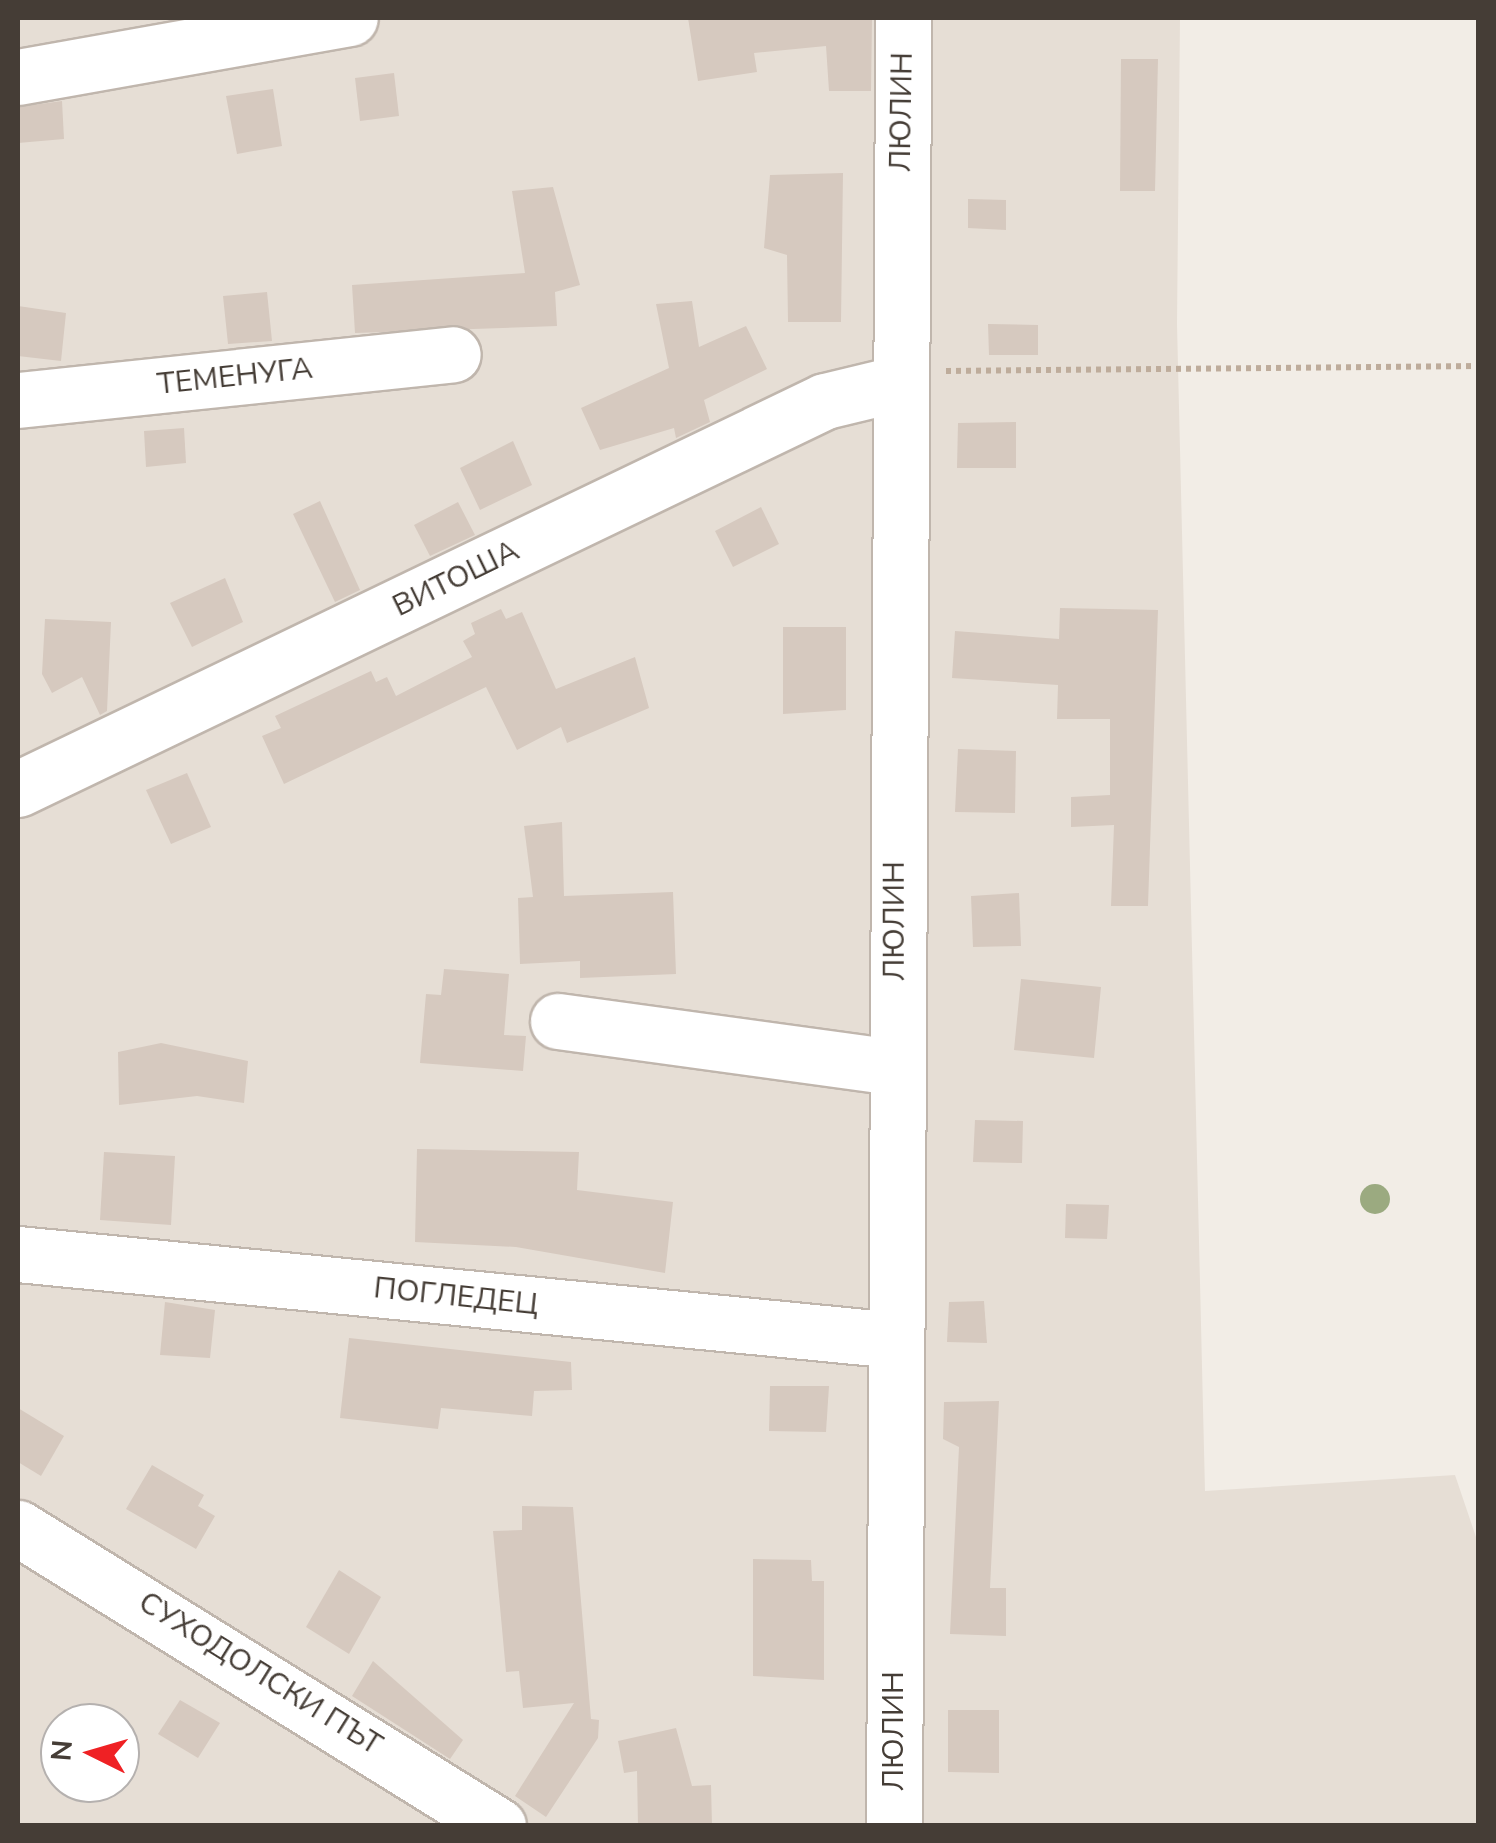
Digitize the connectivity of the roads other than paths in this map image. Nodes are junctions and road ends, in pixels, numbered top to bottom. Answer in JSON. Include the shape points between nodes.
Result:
{"nodes":[{"id":1,"x":350,"y":18,"type":"edge"},
{"id":2,"x":904,"y":18,"type":"edge"},
{"id":3,"x":18,"y":77,"type":"edge"},
{"id":4,"x":453,"y":354,"type":"dead end"},
{"id":5,"x":900,"y":378,"type":"junction"},
{"id":6,"x":18,"y":400,"type":"edge"},
{"id":7,"x":18,"y":790,"type":"edge"},
{"id":8,"x":558,"y":1020,"type":"dead end"},
{"id":9,"x":894,"y":1067,"type":"junction"},
{"id":10,"x":18,"y":1254,"type":"edge"},
{"id":11,"x":895,"y":1340,"type":"junction"},
{"id":12,"x":18,"y":1528,"type":"edge"},
{"id":13,"x":498,"y":1826,"type":"edge"},
{"id":14,"x":894,"y":1826,"type":"edge"}],
"edges":[{"from":1,"to":3,"type":"street"},
{"from":2,"to":5,"type":"street","name":"ЛЮЛИН"},
{"from":4,"to":6,"type":"street","name":"ТЕМЕНУГА"},
{"from":5,"to":7,"type":"street","name":"ВИТОША","via":[[825,402]]},
{"from":5,"to":9,"type":"street","name":"ЛЮЛИН"},
{"from":8,"to":9,"type":"street"},
{"from":9,"to":11,"type":"street","name":"ЛЮЛИН"},
{"from":10,"to":11,"type":"street","name":"ПОГЛЕДЕЦ"},
{"from":11,"to":14,"type":"street","name":"ЛЮЛИН"},
{"from":12,"to":13,"type":"street","name":"СУХОДОЛСКИ ПЪТ"}]}
